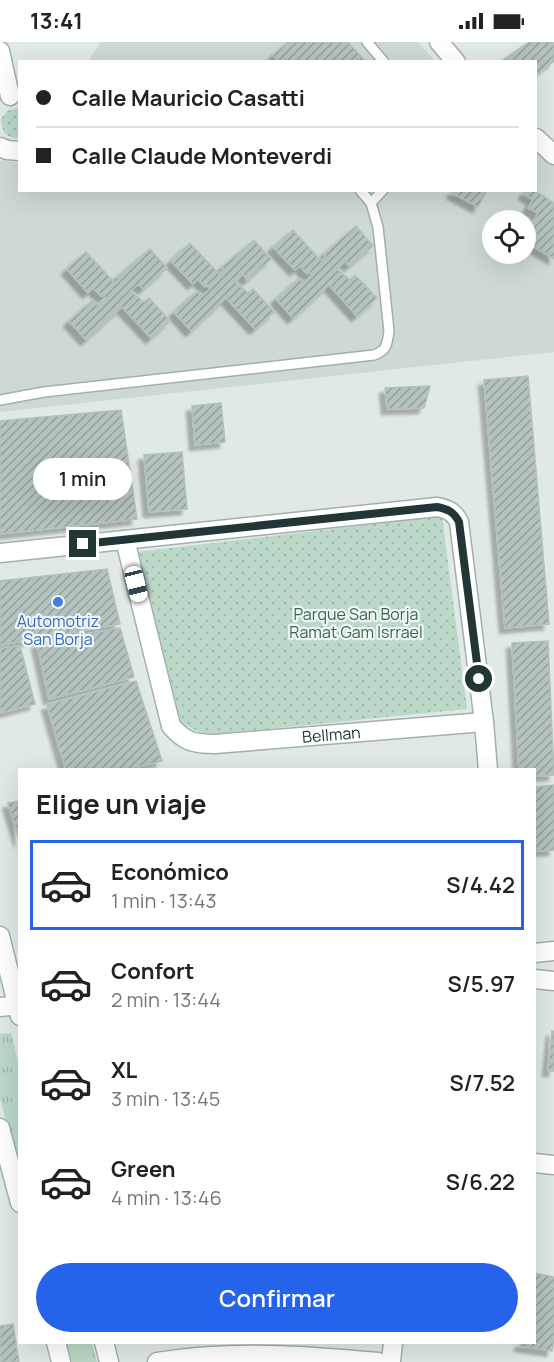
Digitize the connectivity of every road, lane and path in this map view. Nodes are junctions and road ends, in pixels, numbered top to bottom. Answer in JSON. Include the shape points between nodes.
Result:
{"nodes":[{"id":1,"x":367,"y":42,"type":"edge"},
{"id":2,"x":439,"y":42,"type":"edge"},
{"id":3,"x":0,"y":51,"type":"edge"},
{"id":4,"x":382,"y":60,"type":"edge"},
{"id":5,"x":454,"y":60,"type":"edge"},
{"id":6,"x":10,"y":97,"type":"edge"},
{"id":7,"x":537,"y":139,"type":"edge"},
{"id":8,"x":0,"y":147,"type":"edge"},
{"id":9,"x":18,"y":151,"type":"edge"},
{"id":10,"x":554,"y":155,"type":"edge"},
{"id":11,"x":362,"y":192,"type":"edge"},
{"id":12,"x":380,"y":192,"type":"edge"},
{"id":13,"x":371,"y":203,"type":"junction"},
{"id":14,"x":0,"y":400,"type":"edge"},
{"id":15,"x":125,"y":540,"type":"junction"},
{"id":16,"x":0,"y":553,"type":"edge"},
{"id":17,"x":484,"y":722,"type":"junction"},
{"id":18,"x":488,"y":768,"type":"edge"},
{"id":19,"x":0,"y":936,"type":"edge"},
{"id":20,"x":554,"y":951,"type":"edge"},
{"id":21,"x":536,"y":952,"type":"edge"},
{"id":22,"x":536,"y":979,"type":"edge"},
{"id":23,"x":554,"y":981,"type":"edge"},
{"id":24,"x":14,"y":1008,"type":"edge"},
{"id":25,"x":0,"y":1128,"type":"edge"},
{"id":26,"x":536,"y":1163,"type":"edge"},
{"id":27,"x":554,"y":1165,"type":"edge"},
{"id":28,"x":18,"y":1196,"type":"edge"},
{"id":29,"x":56,"y":1344,"type":"edge"},
{"id":30,"x":104,"y":1344,"type":"edge"},
{"id":31,"x":393,"y":1344,"type":"edge"},
{"id":32,"x":61,"y":1362,"type":"edge"},
{"id":33,"x":109,"y":1362,"type":"edge"},
{"id":34,"x":157,"y":1362,"type":"edge"},
{"id":35,"x":378,"y":1362,"type":"edge"},
{"id":36,"x":391,"y":1362,"type":"edge"}],
"edges":[{"from":1,"to":4,"type":"lane"},
{"from":2,"to":5,"type":"street"},
{"from":3,"to":6,"type":"street"},
{"from":7,"to":10,"type":"street"},
{"from":8,"to":9,"type":"street"},
{"from":11,"to":13,"type":"lane"},
{"from":12,"to":13,"type":"lane"},
{"from":13,"to":14,"type":"lane","via":[[378,227],[389,331],[384,351]]},
{"from":15,"to":16,"type":"street"},
{"from":15,"to":17,"type":"street","name":"Bellman","via":[[171,726],[181,737],[197,744],[215,744]]},
{"from":15,"to":17,"type":"street","via":[[437,507],[455,514]]},
{"from":17,"to":18,"type":"street"},
{"from":19,"to":24,"type":"street"},
{"from":20,"to":21,"type":"street"},
{"from":22,"to":23,"type":"street"},
{"from":25,"to":28,"type":"street"},
{"from":26,"to":27,"type":"street"},
{"from":29,"to":32,"type":"street"},
{"from":30,"to":33,"type":"street"},
{"from":31,"to":36,"type":"street"},
{"from":34,"to":35,"type":"street","via":[[279,1355]]}]}
